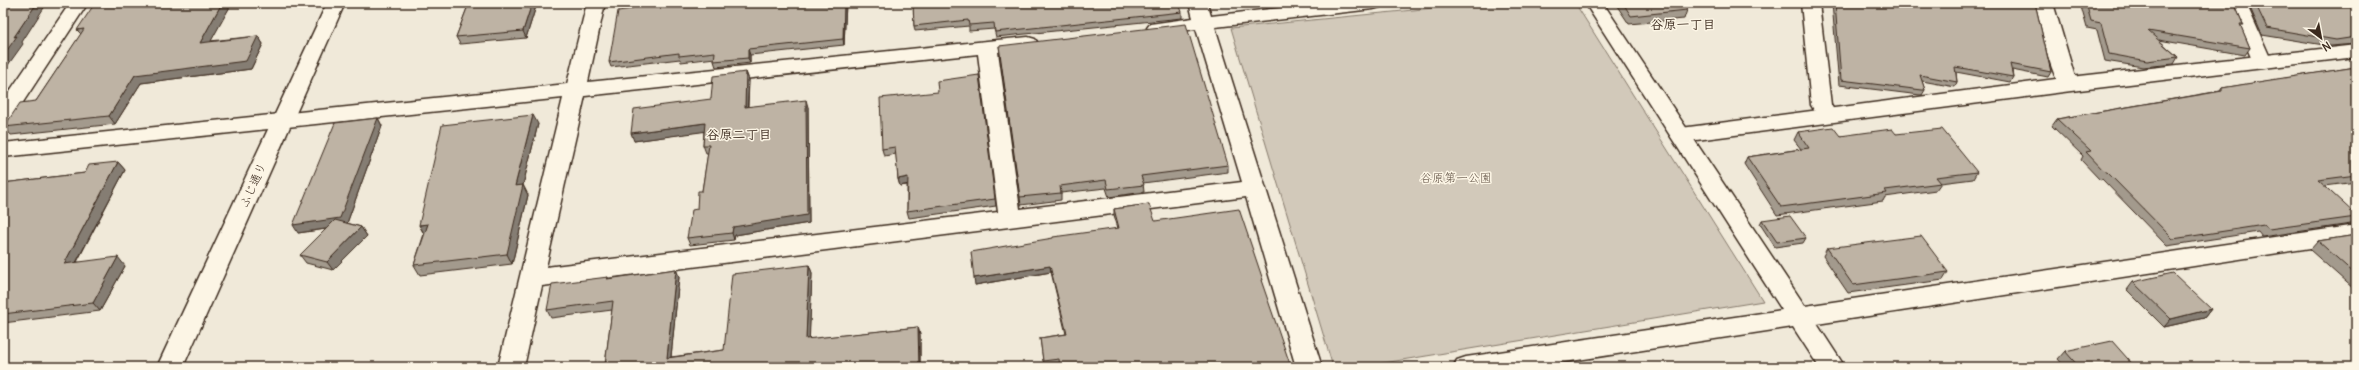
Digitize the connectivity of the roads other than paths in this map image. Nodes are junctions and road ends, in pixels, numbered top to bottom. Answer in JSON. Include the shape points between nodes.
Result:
{"nodes":[{"id":1,"x":79,"y":3,"type":"edge"},
{"id":2,"x":336,"y":3,"type":"edge"},
{"id":3,"x":596,"y":3,"type":"edge"},
{"id":4,"x":1373,"y":3,"type":"edge"},
{"id":5,"x":1594,"y":3,"type":"edge"},
{"id":6,"x":1810,"y":3,"type":"edge"},
{"id":7,"x":2044,"y":3,"type":"edge"},
{"id":8,"x":2237,"y":3,"type":"edge"},
{"id":9,"x":1201,"y":13,"type":"edge"},
{"id":10,"x":1140,"y":30,"type":"edge"},
{"id":11,"x":1046,"y":41,"type":"edge"},
{"id":12,"x":987,"y":47,"type":"junction"},
{"id":13,"x":2356,"y":51,"type":"edge"},
{"id":14,"x":2262,"y":62,"type":"junction"},
{"id":15,"x":2071,"y":84,"type":"junction"},
{"id":16,"x":576,"y":91,"type":"junction"},
{"id":17,"x":1827,"y":115,"type":"junction"},
{"id":18,"x":3,"y":117,"type":"edge"},
{"id":19,"x":282,"y":121,"type":"junction"},
{"id":20,"x":1681,"y":135,"type":"junction"},
{"id":21,"x":3,"y":150,"type":"edge"},
{"id":22,"x":1254,"y":188,"type":"junction"},
{"id":23,"x":1010,"y":219,"type":"junction"},
{"id":24,"x":2356,"y":234,"type":"edge"},
{"id":25,"x":533,"y":278,"type":"junction"},
{"id":26,"x":1800,"y":318,"type":"junction"},
{"id":27,"x":170,"y":367,"type":"edge"},
{"id":28,"x":511,"y":367,"type":"edge"},
{"id":29,"x":1309,"y":367,"type":"edge"},
{"id":30,"x":1466,"y":367,"type":"edge"},
{"id":31,"x":1832,"y":367,"type":"edge"}],
"edges":[{"from":1,"to":18,"type":"street"},
{"from":2,"to":19,"type":"street","name":"ふじ通り"},
{"from":3,"to":16,"type":"street"},
{"from":4,"to":9,"type":"street"},
{"from":5,"to":20,"type":"street"},
{"from":6,"to":17,"type":"street","via":[[1822,105]]},
{"from":7,"to":15,"type":"street","via":[[2064,75]]},
{"from":8,"to":14,"type":"street"},
{"from":9,"to":10,"type":"street"},
{"from":9,"to":22,"type":"street"},
{"from":11,"to":12,"type":"street"},
{"from":12,"to":16,"type":"street"},
{"from":12,"to":23,"type":"street"},
{"from":13,"to":14,"type":"street"},
{"from":14,"to":15,"type":"street"},
{"from":15,"to":17,"type":"street"},
{"from":16,"to":19,"type":"street"},
{"from":16,"to":25,"type":"street"},
{"from":17,"to":20,"type":"street"},
{"from":19,"to":21,"type":"street"},
{"from":19,"to":27,"type":"street","name":"ふじ通り"},
{"from":20,"to":26,"type":"street"},
{"from":22,"to":23,"type":"street"},
{"from":22,"to":29,"type":"street"},
{"from":23,"to":25,"type":"street"},
{"from":24,"to":26,"type":"street"},
{"from":25,"to":28,"type":"street"},
{"from":26,"to":30,"type":"street"},
{"from":26,"to":31,"type":"street"}]}
